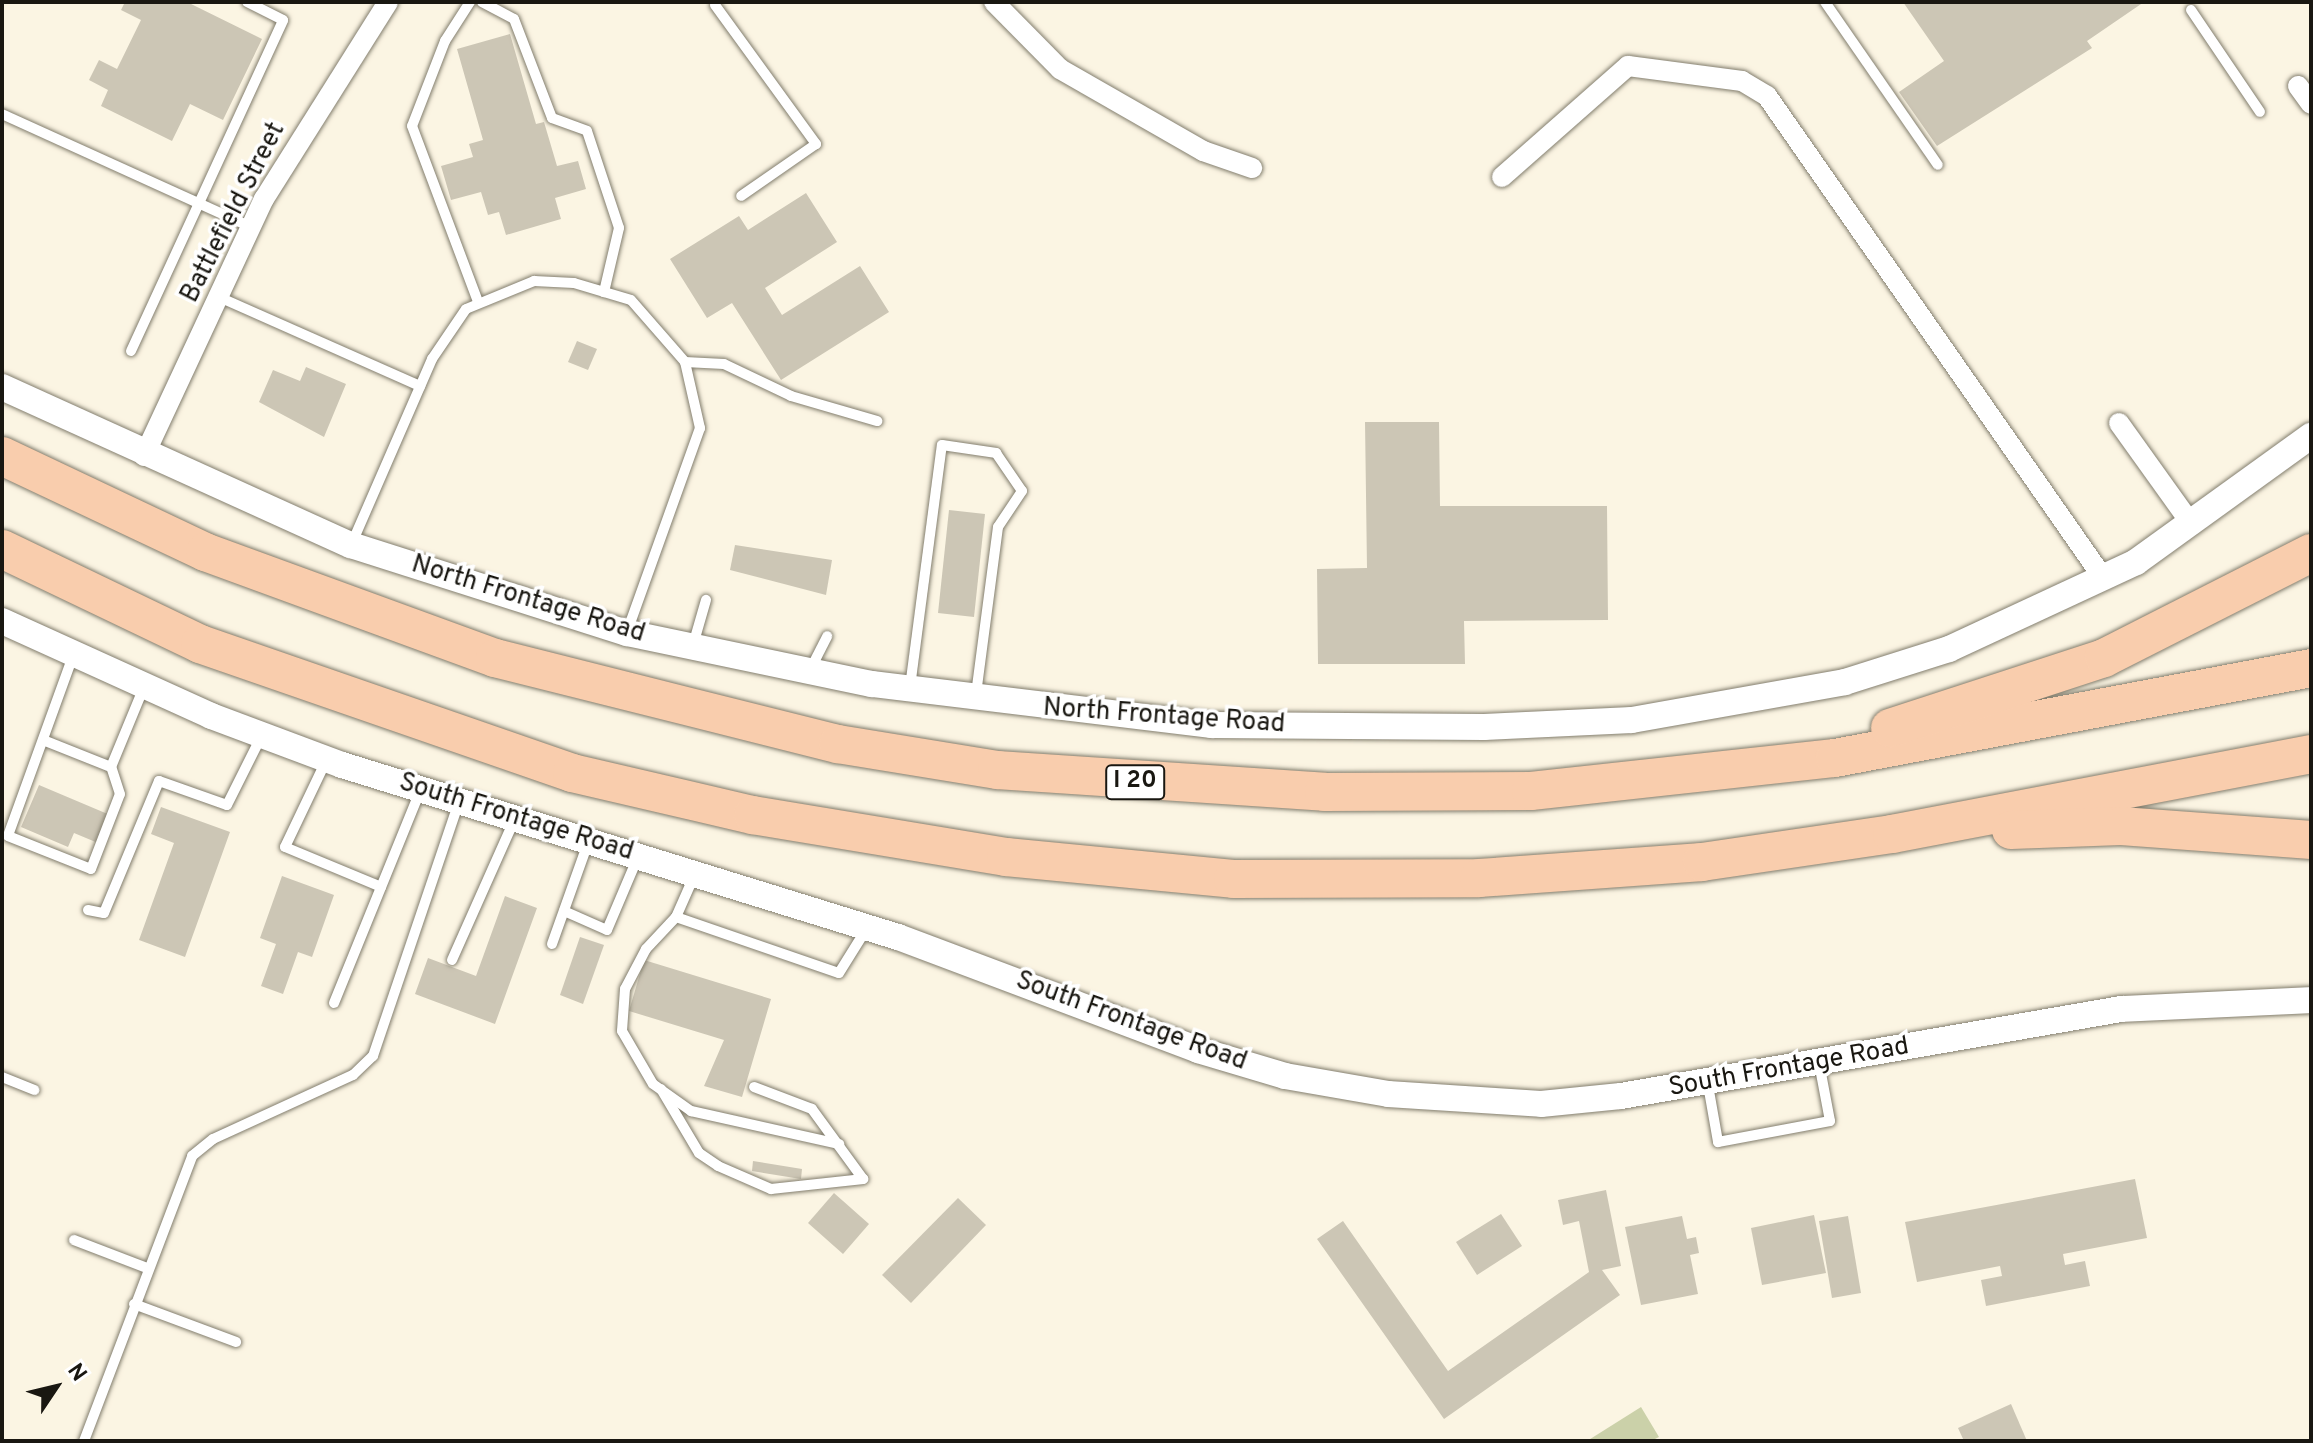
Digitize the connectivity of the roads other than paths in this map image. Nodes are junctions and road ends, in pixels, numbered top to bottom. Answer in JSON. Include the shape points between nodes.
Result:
{"nodes":[{"id":1,"x":247,"y":2,"type":"edge"},
{"id":2,"x":388,"y":2,"type":"edge"},
{"id":3,"x":470,"y":2,"type":"edge"},
{"id":4,"x":482,"y":2,"type":"edge"},
{"id":5,"x":994,"y":2,"type":"edge"},
{"id":6,"x":1825,"y":2,"type":"edge"},
{"id":7,"x":715,"y":5,"type":"dead end"},
{"id":8,"x":2191,"y":10,"type":"dead end"},
{"id":9,"x":2298,"y":86,"type":"dead end"},
{"id":10,"x":2311,"y":104,"type":"edge"},
{"id":11,"x":2260,"y":112,"type":"dead end"},
{"id":12,"x":2,"y":114,"type":"edge"},
{"id":13,"x":1938,"y":165,"type":"dead end"},
{"id":14,"x":1252,"y":168,"type":"dead end"},
{"id":15,"x":1502,"y":177,"type":"dead end"},
{"id":16,"x":741,"y":196,"type":"dead end"},
{"id":17,"x":198,"y":206,"type":"junction"},
{"id":18,"x":251,"y":227,"type":"junction"},
{"id":19,"x":604,"y":292,"type":"junction"},
{"id":20,"x":219,"y":297,"type":"junction"},
{"id":21,"x":477,"y":299,"type":"junction"},
{"id":22,"x":131,"y":351,"type":"dead end"},
{"id":23,"x":685,"y":362,"type":"junction"},
{"id":24,"x":420,"y":386,"type":"junction"},
{"id":25,"x":2,"y":387,"type":"edge"},
{"id":26,"x":877,"y":421,"type":"dead end"},
{"id":27,"x":2119,"y":423,"type":"dead end"},
{"id":28,"x":2311,"y":436,"type":"edge"},
{"id":29,"x":2,"y":456,"type":"edge"},
{"id":30,"x":144,"y":456,"type":"junction"},
{"id":31,"x":2192,"y":525,"type":"junction"},
{"id":32,"x":351,"y":545,"type":"junction"},
{"id":33,"x":2,"y":549,"type":"edge"},
{"id":34,"x":2311,"y":553,"type":"edge"},
{"id":35,"x":2104,"y":579,"type":"junction"},
{"id":36,"x":706,"y":600,"type":"dead end"},
{"id":37,"x":2,"y":621,"type":"edge"},
{"id":38,"x":627,"y":633,"type":"junction"},
{"id":39,"x":827,"y":636,"type":"dead end"},
{"id":40,"x":693,"y":647,"type":"junction"},
{"id":41,"x":73,"y":656,"type":"junction"},
{"id":42,"x":2311,"y":668,"type":"edge"},
{"id":43,"x":809,"y":671,"type":"junction"},
{"id":44,"x":144,"y":687,"type":"junction"},
{"id":45,"x":910,"y":689,"type":"junction"},
{"id":46,"x":975,"y":699,"type":"junction"},
{"id":47,"x":261,"y":735,"type":"junction"},
{"id":48,"x":43,"y":740,"type":"junction"},
{"id":49,"x":2311,"y":754,"type":"edge"},
{"id":50,"x":326,"y":759,"type":"junction"},
{"id":51,"x":111,"y":767,"type":"junction"},
{"id":52,"x":1691,"y":778,"type":"junction"},
{"id":53,"x":420,"y":790,"type":"junction"},
{"id":54,"x":459,"y":802,"type":"junction"},
{"id":55,"x":515,"y":819,"type":"junction"},
{"id":56,"x":1892,"y":834,"type":"junction"},
{"id":57,"x":2311,"y":840,"type":"edge"},
{"id":58,"x":589,"y":841,"type":"junction"},
{"id":59,"x":639,"y":856,"type":"junction"},
{"id":60,"x":695,"y":872,"type":"junction"},
{"id":61,"x":381,"y":887,"type":"junction"},
{"id":62,"x":88,"y":910,"type":"dead end"},
{"id":63,"x":564,"y":911,"type":"junction"},
{"id":64,"x":676,"y":917,"type":"junction"},
{"id":65,"x":867,"y":927,"type":"junction"},
{"id":66,"x":552,"y":944,"type":"dead end"},
{"id":67,"x":452,"y":960,"type":"dead end"},
{"id":68,"x":2311,"y":1000,"type":"edge"},
{"id":69,"x":334,"y":1003,"type":"dead end"},
{"id":70,"x":1819,"y":1063,"type":"junction"},
{"id":71,"x":2,"y":1077,"type":"edge"},
{"id":72,"x":1708,"y":1085,"type":"junction"},
{"id":73,"x":754,"y":1087,"type":"dead end"},
{"id":74,"x":661,"y":1089,"type":"junction"},
{"id":75,"x":35,"y":1090,"type":"dead end"},
{"id":76,"x":839,"y":1144,"type":"junction"},
{"id":77,"x":74,"y":1240,"type":"dead end"},
{"id":78,"x":147,"y":1268,"type":"junction"},
{"id":79,"x":134,"y":1304,"type":"junction"},
{"id":80,"x":236,"y":1342,"type":"dead end"},
{"id":81,"x":84,"y":1441,"type":"edge"}],
"edges":[{"from":1,"to":17,"type":"lane","via":[[283,20]]},
{"from":2,"to":18,"type":"street","name":"Battlefield Street"},
{"from":3,"to":21,"type":"lane","via":[[445,41],[412,126]]},
{"from":4,"to":19,"type":"lane","via":[[514,19],[552,118],[587,131],[619,228]]},
{"from":5,"to":14,"type":"street","via":[[1060,69],[1203,151]]},
{"from":6,"to":13,"type":"lane"},
{"from":7,"to":16,"type":"lane","via":[[816,144]]},
{"from":8,"to":11,"type":"lane"},
{"from":9,"to":10,"type":"street"},
{"from":12,"to":17,"type":"lane"},
{"from":15,"to":35,"type":"street","via":[[1628,66],[1742,81],[1767,96]]},
{"from":17,"to":18,"type":"lane"},
{"from":17,"to":22,"type":"lane"},
{"from":18,"to":20,"type":"street","name":"Battlefield Street"},
{"from":19,"to":21,"type":"lane","via":[[534,281]]},
{"from":19,"to":23,"type":"lane","via":[[647,314]]},
{"from":20,"to":24,"type":"lane"},
{"from":20,"to":30,"type":"street","name":"Battlefield Street"},
{"from":21,"to":24,"type":"lane","via":[[450,326]]},
{"from":23,"to":26,"type":"lane","via":[[724,364],[791,396]]},
{"from":23,"to":38,"type":"lane","via":[[700,428]]},
{"from":24,"to":32,"type":"lane"},
{"from":25,"to":30,"type":"street","name":"North Frontage Road"},
{"from":27,"to":31,"type":"street"},
{"from":28,"to":31,"type":"street","name":"North Frontage Road"},
{"from":29,"to":52,"type":"highway","number":"I 20","via":[[205,552],[360,614],[674,707],[838,744],[997,770],[1295,791],[1531,791]]},
{"from":30,"to":32,"type":"street","name":"North Frontage Road"},
{"from":31,"to":35,"type":"street","name":"North Frontage Road"},
{"from":32,"to":38,"type":"street","name":"North Frontage Road"},
{"from":33,"to":56,"type":"highway","via":[[214,649],[572,773],[753,815],[1006,857],[1233,879],[1479,878],[1702,862]]},
{"from":34,"to":52,"type":"highway","via":[[2173,626],[2046,679]]},
{"from":35,"to":46,"type":"street","name":"North Frontage Road","via":[[1949,649],[1845,682],[1632,720],[1469,728],[1212,725]]},
{"from":36,"to":40,"type":"lane"},
{"from":37,"to":41,"type":"street","name":"South Frontage Road"},
{"from":38,"to":40,"type":"street","name":"North Frontage Road"},
{"from":39,"to":43,"type":"lane"},
{"from":40,"to":43,"type":"street","name":"North Frontage Road"},
{"from":41,"to":44,"type":"street","name":"South Frontage Road"},
{"from":41,"to":48,"type":"lane"},
{"from":42,"to":52,"type":"highway","number":"I 20","via":[[1987,732]]},
{"from":43,"to":45,"type":"street","name":"North Frontage Road"},
{"from":44,"to":47,"type":"street","name":"South Frontage Road"},
{"from":44,"to":51,"type":"lane"},
{"from":45,"to":46,"type":"street","name":"North Frontage Road"},
{"from":45,"to":46,"type":"lane","via":[[942,445],[996,453],[1022,491],[998,527]]},
{"from":47,"to":50,"type":"street","name":"South Frontage Road"},
{"from":47,"to":62,"type":"lane","via":[[227,805],[159,781],[104,913]]},
{"from":48,"to":51,"type":"lane"},
{"from":48,"to":51,"type":"lane","via":[[8,836],[91,869],[120,794]]},
{"from":49,"to":56,"type":"highway"},
{"from":50,"to":53,"type":"street","name":"South Frontage Road"},
{"from":50,"to":61,"type":"lane","via":[[285,847]]},
{"from":53,"to":54,"type":"street","name":"South Frontage Road"},
{"from":53,"to":61,"type":"lane"},
{"from":54,"to":55,"type":"street","name":"South Frontage Road"},
{"from":54,"to":78,"type":"lane","via":[[373,1056],[353,1075],[213,1139],[192,1156]]},
{"from":55,"to":58,"type":"street","name":"South Frontage Road"},
{"from":55,"to":67,"type":"lane"},
{"from":56,"to":57,"type":"highway","via":[[2121,826]]},
{"from":58,"to":59,"type":"street","name":"South Frontage Road"},
{"from":58,"to":63,"type":"lane"},
{"from":59,"to":60,"type":"street","name":"South Frontage Road"},
{"from":59,"to":63,"type":"lane","via":[[607,930]]},
{"from":60,"to":64,"type":"lane"},
{"from":60,"to":65,"type":"street","name":"South Frontage Road"},
{"from":61,"to":69,"type":"lane"},
{"from":63,"to":66,"type":"lane"},
{"from":64,"to":65,"type":"lane","via":[[839,973]]},
{"from":64,"to":74,"type":"lane","via":[[646,949],[625,989],[622,1031]]},
{"from":65,"to":72,"type":"street","name":"South Frontage Road","via":[[1285,1076],[1388,1094],[1526,1103]]},
{"from":68,"to":70,"type":"street","name":"South Frontage Road","via":[[2121,1009]]},
{"from":70,"to":72,"type":"street","name":"South Frontage Road"},
{"from":70,"to":72,"type":"lane","via":[[1830,1121],[1718,1142]]},
{"from":71,"to":75,"type":"lane"},
{"from":73,"to":76,"type":"lane","via":[[812,1109]]},
{"from":74,"to":76,"type":"lane","via":[[691,1111]]},
{"from":74,"to":76,"type":"lane","via":[[699,1153],[771,1189],[863,1179]]},
{"from":77,"to":78,"type":"lane"},
{"from":78,"to":79,"type":"lane"},
{"from":79,"to":80,"type":"lane"},
{"from":79,"to":81,"type":"lane"}]}
